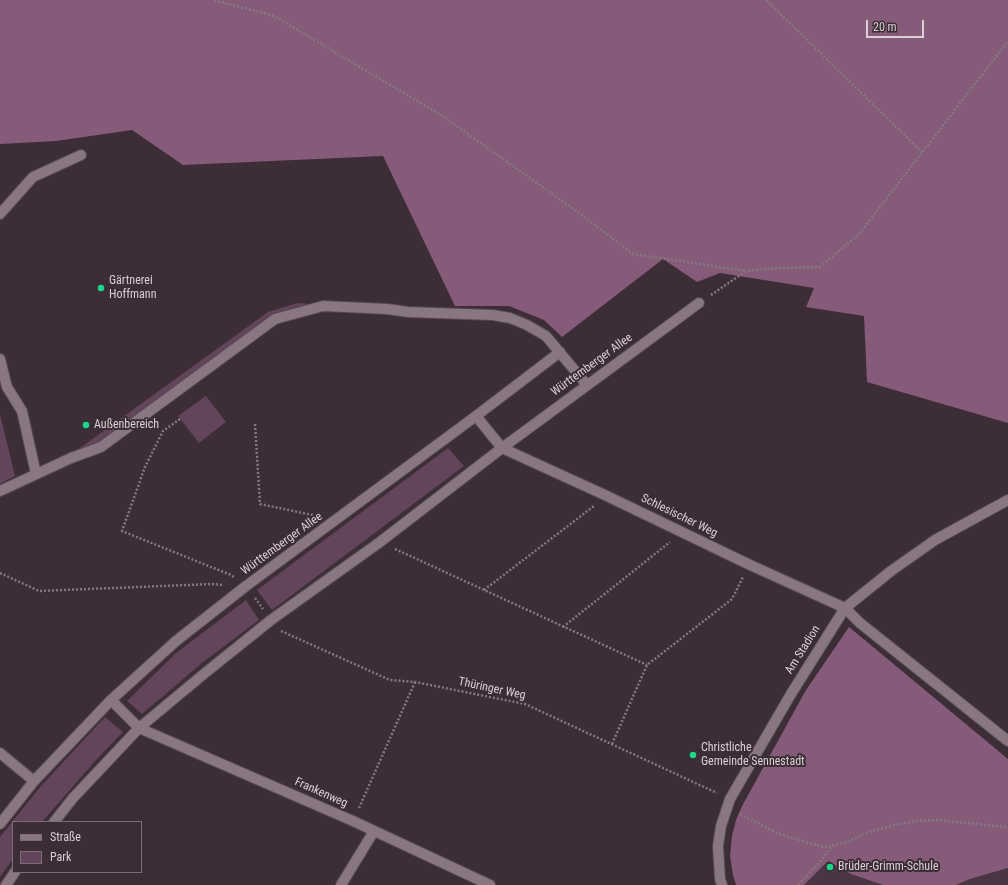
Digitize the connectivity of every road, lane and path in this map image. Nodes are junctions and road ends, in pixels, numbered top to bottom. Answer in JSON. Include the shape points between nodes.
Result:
{"nodes":[{"id":1,"x":214,"y":0,"type":"edge"},
{"id":2,"x":766,"y":0,"type":"edge"},
{"id":3,"x":1008,"y":41,"type":"edge"},
{"id":4,"x":922,"y":152,"type":"junction"},
{"id":5,"x":81,"y":155,"type":"dead end"},
{"id":6,"x":0,"y":214,"type":"edge"},
{"id":7,"x":746,"y":271,"type":"junction"},
{"id":8,"x":699,"y":303,"type":"joint"},
{"id":9,"x":560,"y":352,"type":"junction"},
{"id":10,"x":0,"y":359,"type":"edge"},
{"id":11,"x":587,"y":385,"type":"junction"},
{"id":12,"x":476,"y":416,"type":"junction"},
{"id":13,"x":180,"y":419,"type":"dead end"},
{"id":14,"x":255,"y":424,"type":"dead end"},
{"id":15,"x":502,"y":448,"type":"junction"},
{"id":16,"x":36,"y":474,"type":"junction"},
{"id":17,"x":0,"y":491,"type":"edge"},
{"id":18,"x":608,"y":496,"type":"junction"},
{"id":19,"x":1008,"y":500,"type":"edge"},
{"id":20,"x":326,"y":528,"type":"junction"},
{"id":21,"x":683,"y":532,"type":"junction"},
{"id":22,"x":380,"y":542,"type":"junction"},
{"id":23,"x":748,"y":564,"type":"junction"},
{"id":24,"x":0,"y":572,"type":"edge"},
{"id":25,"x":246,"y":586,"type":"junction"},
{"id":26,"x":484,"y":590,"type":"junction"},
{"id":27,"x":845,"y":608,"type":"junction"},
{"id":28,"x":271,"y":620,"type":"junction"},
{"id":29,"x":563,"y":626,"type":"junction"},
{"id":30,"x":647,"y":665,"type":"junction"},
{"id":31,"x":415,"y":682,"type":"junction"},
{"id":32,"x":111,"y":700,"type":"junction"},
{"id":33,"x":139,"y":728,"type":"junction"},
{"id":34,"x":1008,"y":741,"type":"edge"},
{"id":35,"x":612,"y":744,"type":"junction"},
{"id":36,"x":0,"y":753,"type":"edge"},
{"id":37,"x":34,"y":781,"type":"junction"},
{"id":38,"x":729,"y":803,"type":"junction"},
{"id":39,"x":55,"y":821,"type":"edge"},
{"id":40,"x":353,"y":821,"type":"junction"},
{"id":41,"x":0,"y":824,"type":"edge"},
{"id":42,"x":1008,"y":827,"type":"edge"},
{"id":43,"x":374,"y":831,"type":"junction"},
{"id":44,"x":832,"y":846,"type":"junction"},
{"id":45,"x":14,"y":873,"type":"edge"},
{"id":46,"x":6,"y":885,"type":"edge"},
{"id":47,"x":341,"y":885,"type":"edge"},
{"id":48,"x":490,"y":885,"type":"edge"},
{"id":49,"x":722,"y":885,"type":"edge"},
{"id":50,"x":798,"y":885,"type":"edge"}],
"edges":[{"from":1,"to":7,"type":"path","via":[[274,16],[441,115],[633,254]]},
{"from":2,"to":4,"type":"path"},
{"from":3,"to":4,"type":"path"},
{"from":4,"to":7,"type":"path","via":[[860,233],[820,267]]},
{"from":5,"to":6,"type":"street","via":[[33,177]]},
{"from":7,"to":8,"type":"path"},
{"from":8,"to":11,"type":"street","name":"Württemberger Allee"},
{"from":9,"to":11,"type":"street"},
{"from":9,"to":12,"type":"street","name":"Württemberger Allee"},
{"from":9,"to":16,"type":"street","via":[[546,336],[527,325],[493,314],[323,306],[275,319],[101,447]]},
{"from":10,"to":16,"type":"street","via":[[7,387],[22,411]]},
{"from":11,"to":15,"type":"street","name":"Württemberger Allee"},
{"from":12,"to":15,"type":"street"},
{"from":12,"to":20,"type":"street","name":"Württemberger Allee"},
{"from":13,"to":25,"type":"path","name":"Thüringer Weg","via":[[163,431],[145,467],[122,531],[231,575]]},
{"from":14,"to":20,"type":"path","via":[[260,504],[316,515]]},
{"from":15,"to":18,"type":"street","name":"Schlesischer Weg"},
{"from":15,"to":22,"type":"street","name":"Württemberger Allee"},
{"from":16,"to":17,"type":"street"},
{"from":18,"to":21,"type":"street","name":"Schlesischer Weg"},
{"from":18,"to":26,"type":"path"},
{"from":19,"to":27,"type":"street","name":"Am Stadion","via":[[935,540]]},
{"from":20,"to":25,"type":"street","name":"Württemberger Allee"},
{"from":21,"to":23,"type":"street","name":"Schlesischer Weg"},
{"from":21,"to":29,"type":"path"},
{"from":22,"to":26,"type":"path"},
{"from":22,"to":28,"type":"street","name":"Württemberger Allee"},
{"from":23,"to":27,"type":"street","name":"Schlesischer Weg"},
{"from":23,"to":30,"type":"path","via":[[732,599]]},
{"from":24,"to":25,"type":"path","via":[[39,591],[212,584]]},
{"from":25,"to":28,"type":"path","name":"Thüringer Weg"},
{"from":25,"to":32,"type":"street","name":"Württemberger Allee","via":[[176,641]]},
{"from":26,"to":29,"type":"path"},
{"from":27,"to":34,"type":"street","via":[[860,623]]},
{"from":27,"to":38,"type":"street","name":"Am Stadion","via":[[791,694]]},
{"from":28,"to":31,"type":"path","name":"Thüringer Weg","via":[[283,632],[390,680]]},
{"from":28,"to":33,"type":"street","name":"Württemberger Allee"},
{"from":29,"to":30,"type":"path"},
{"from":30,"to":35,"type":"path"},
{"from":31,"to":35,"type":"path","name":"Thüringer Weg","via":[[524,704]]},
{"from":31,"to":40,"type":"path"},
{"from":32,"to":33,"type":"street"},
{"from":32,"to":37,"type":"street","name":"Württemberger Allee"},
{"from":33,"to":39,"type":"street","name":"Württemberger Allee"},
{"from":33,"to":40,"type":"street","name":"Frankenweg"},
{"from":35,"to":38,"type":"path","name":"Thüringer Weg"},
{"from":36,"to":37,"type":"street"},
{"from":37,"to":41,"type":"street","name":"Württemberger Allee"},
{"from":38,"to":44,"type":"path","name":"Thüringer Weg","via":[[779,834],[824,847]]},
{"from":38,"to":49,"type":"street","name":"Am Stadion","via":[[721,826],[718,846]]},
{"from":40,"to":43,"type":"street","name":"Frankenweg"},
{"from":42,"to":44,"type":"path","via":[[937,820],[916,821],[894,824]]},
{"from":43,"to":47,"type":"street"},
{"from":43,"to":48,"type":"street","name":"Frankenweg"},
{"from":44,"to":50,"type":"path"},
{"from":45,"to":46,"type":"street"}]}
